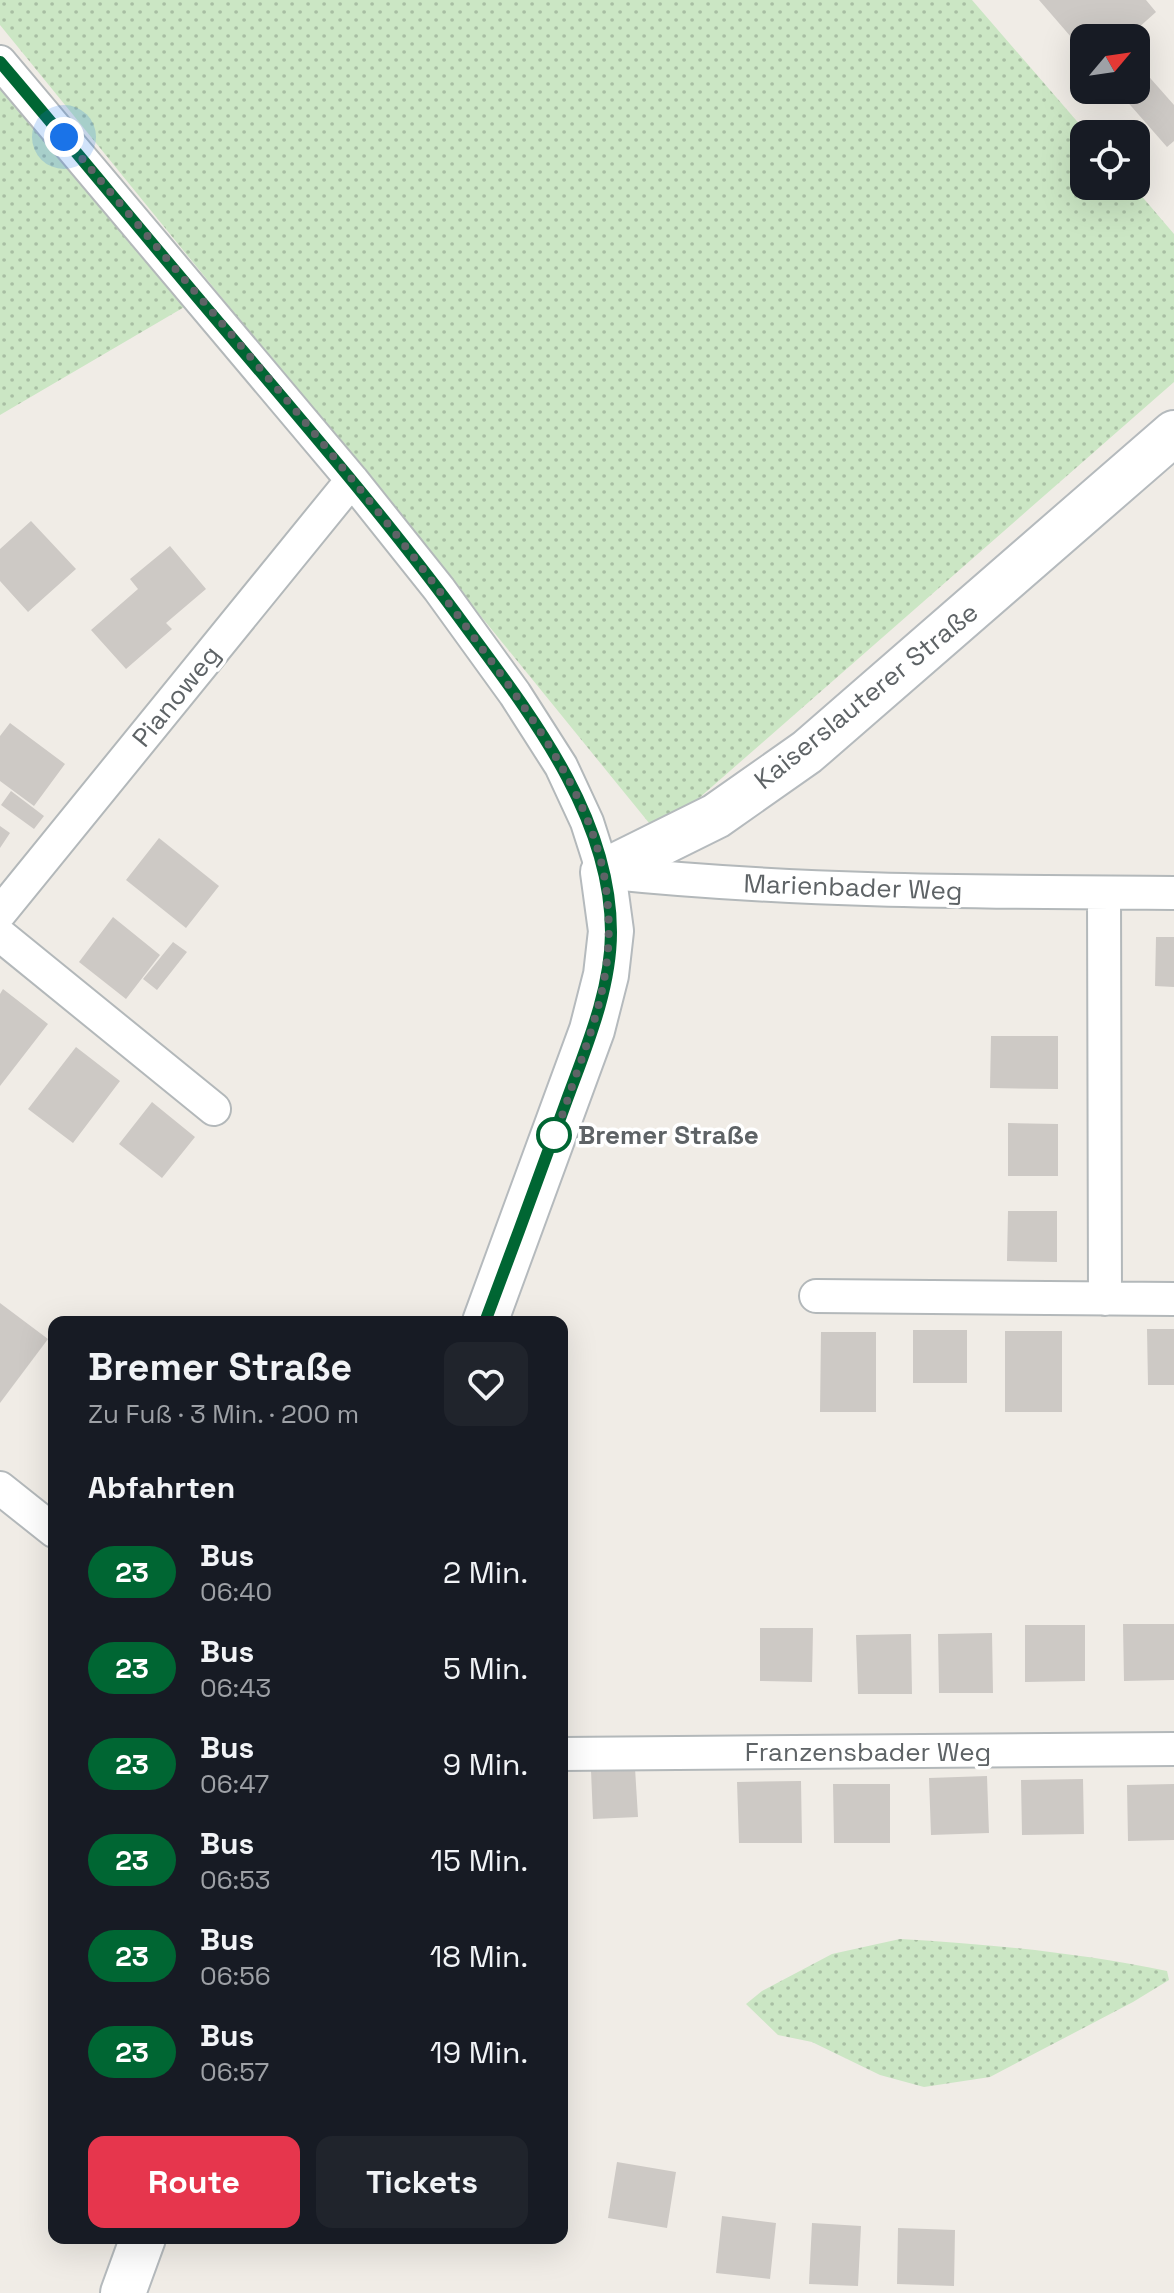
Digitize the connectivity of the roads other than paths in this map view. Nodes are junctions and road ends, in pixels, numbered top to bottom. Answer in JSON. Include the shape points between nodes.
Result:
{"nodes":[{"id":1,"x":0,"y":62,"type":"edge"},
{"id":2,"x":1174,"y":433,"type":"edge"},
{"id":3,"x":352,"y":480,"type":"junction"},
{"id":4,"x":603,"y":872,"type":"junction"},
{"id":5,"x":1174,"y":893,"type":"edge"},
{"id":6,"x":1104,"y":894,"type":"junction"},
{"id":7,"x":0,"y":913,"type":"edge"},
{"id":8,"x":0,"y":935,"type":"edge"},
{"id":9,"x":214,"y":1109,"type":"dead end"},
{"id":10,"x":816,"y":1296,"type":"dead end"},
{"id":11,"x":1105,"y":1299,"type":"junction"},
{"id":12,"x":1174,"y":1299,"type":"edge"},
{"id":13,"x":487,"y":1316,"type":"edge"},
{"id":14,"x":0,"y":1488,"type":"edge"},
{"id":15,"x":48,"y":1526,"type":"edge"},
{"id":16,"x":1174,"y":1749,"type":"edge"},
{"id":17,"x":568,"y":1754,"type":"edge"},
{"id":18,"x":141,"y":2244,"type":"edge"},
{"id":19,"x":123,"y":2293,"type":"edge"}],
"edges":[{"from":1,"to":3,"type":"street"},
{"from":2,"to":4,"type":"street","name":"Kaiserslauterer Straße","via":[[807,752],[716,816]]},
{"from":3,"to":4,"type":"street","via":[[515,694],[561,766]]},
{"from":3,"to":7,"type":"street","name":"Pianoweg"},
{"from":4,"to":6,"type":"street","name":"Marienbader Weg","via":[[700,882]]},
{"from":4,"to":13,"type":"street","via":[[611,931],[592,1030]]},
{"from":5,"to":6,"type":"street","name":"Marienbader Weg"},
{"from":6,"to":11,"type":"street"},
{"from":8,"to":9,"type":"street"},
{"from":10,"to":11,"type":"street"},
{"from":11,"to":12,"type":"street"},
{"from":14,"to":15,"type":"street"},
{"from":16,"to":17,"type":"street","name":"Franzensbader Weg"},
{"from":18,"to":19,"type":"street"}]}
